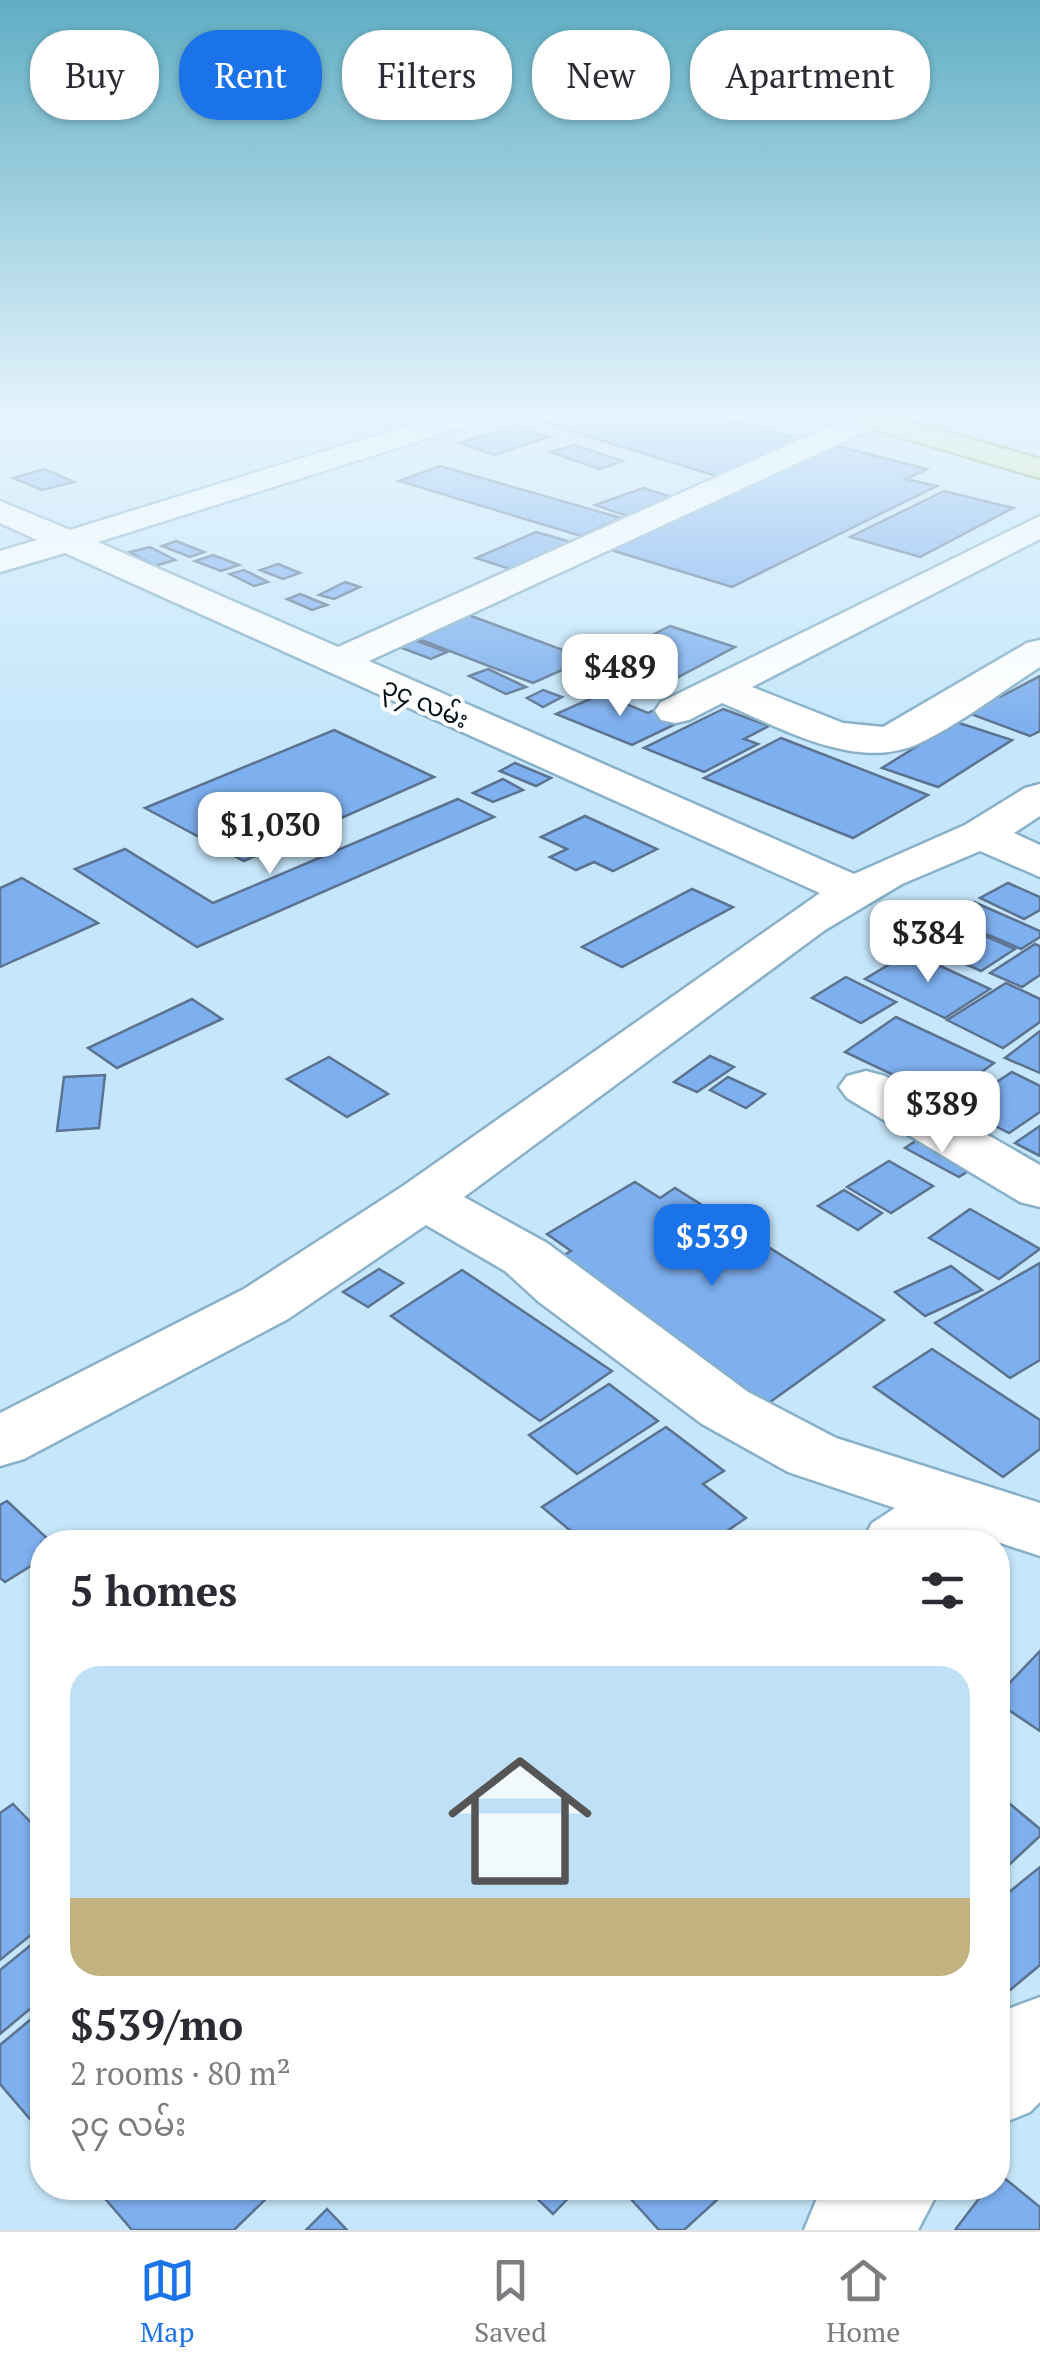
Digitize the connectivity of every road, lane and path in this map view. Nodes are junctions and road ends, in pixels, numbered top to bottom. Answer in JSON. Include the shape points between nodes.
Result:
{"nodes":[{"id":1,"x":22,"y":521,"type":"edge"},
{"id":2,"x":131,"y":521,"type":"edge"},
{"id":3,"x":642,"y":521,"type":"edge"},
{"id":4,"x":1040,"y":526,"type":"edge"},
{"id":5,"x":67,"y":541,"type":"junction"},
{"id":6,"x":985,"y":554,"type":"junction"},
{"id":7,"x":0,"y":562,"type":"edge"},
{"id":8,"x":1040,"y":570,"type":"edge"},
{"id":9,"x":1040,"y":651,"type":"edge"},
{"id":10,"x":336,"y":662,"type":"junction"},
{"id":11,"x":722,"y":689,"type":"junction"},
{"id":12,"x":675,"y":711,"type":"dead end"},
{"id":13,"x":1040,"y":798,"type":"edge"},
{"id":14,"x":981,"y":834,"type":"junction"},
{"id":15,"x":1040,"y":863,"type":"edge"},
{"id":16,"x":854,"y":891,"type":"junction"},
{"id":17,"x":866,"y":1087,"type":"dead end"},
{"id":18,"x":1040,"y":1189,"type":"edge"},
{"id":19,"x":424,"y":1199,"type":"junction"},
{"id":20,"x":0,"y":1442,"type":"edge"},
{"id":21,"x":956,"y":1500,"type":"junction"},
{"id":22,"x":913,"y":1530,"type":"edge"},
{"id":23,"x":1040,"y":1530,"type":"edge"},
{"id":24,"x":1040,"y":2039,"type":"edge"},
{"id":25,"x":1010,"y":2069,"type":"edge"},
{"id":26,"x":881,"y":2200,"type":"edge"},
{"id":27,"x":852,"y":2230,"type":"edge"}],
"edges":[{"from":1,"to":5,"type":"street","name":"၃၄ လမ်း"},
{"from":2,"to":5,"type":"street"},
{"from":3,"to":10,"type":"street"},
{"from":4,"to":6,"type":"street"},
{"from":5,"to":7,"type":"street"},
{"from":5,"to":10,"type":"street","name":"၃၄ လမ်း"},
{"from":6,"to":8,"type":"street"},
{"from":6,"to":11,"type":"street"},
{"from":9,"to":11,"type":"street","via":[[887,741],[850,738]]},
{"from":10,"to":16,"type":"street","name":"၃၄ လမ်း"},
{"from":11,"to":12,"type":"street"},
{"from":13,"to":14,"type":"street"},
{"from":14,"to":15,"type":"street"},
{"from":14,"to":16,"type":"street"},
{"from":16,"to":19,"type":"street"},
{"from":17,"to":18,"type":"street"},
{"from":19,"to":20,"type":"street","via":[[266,1304]]},
{"from":19,"to":21,"type":"street","via":[[526,1257],[724,1408],[812,1455]]},
{"from":21,"to":22,"type":"street"},
{"from":21,"to":23,"type":"street"},
{"from":24,"to":25,"type":"street"},
{"from":26,"to":27,"type":"street"}]}
